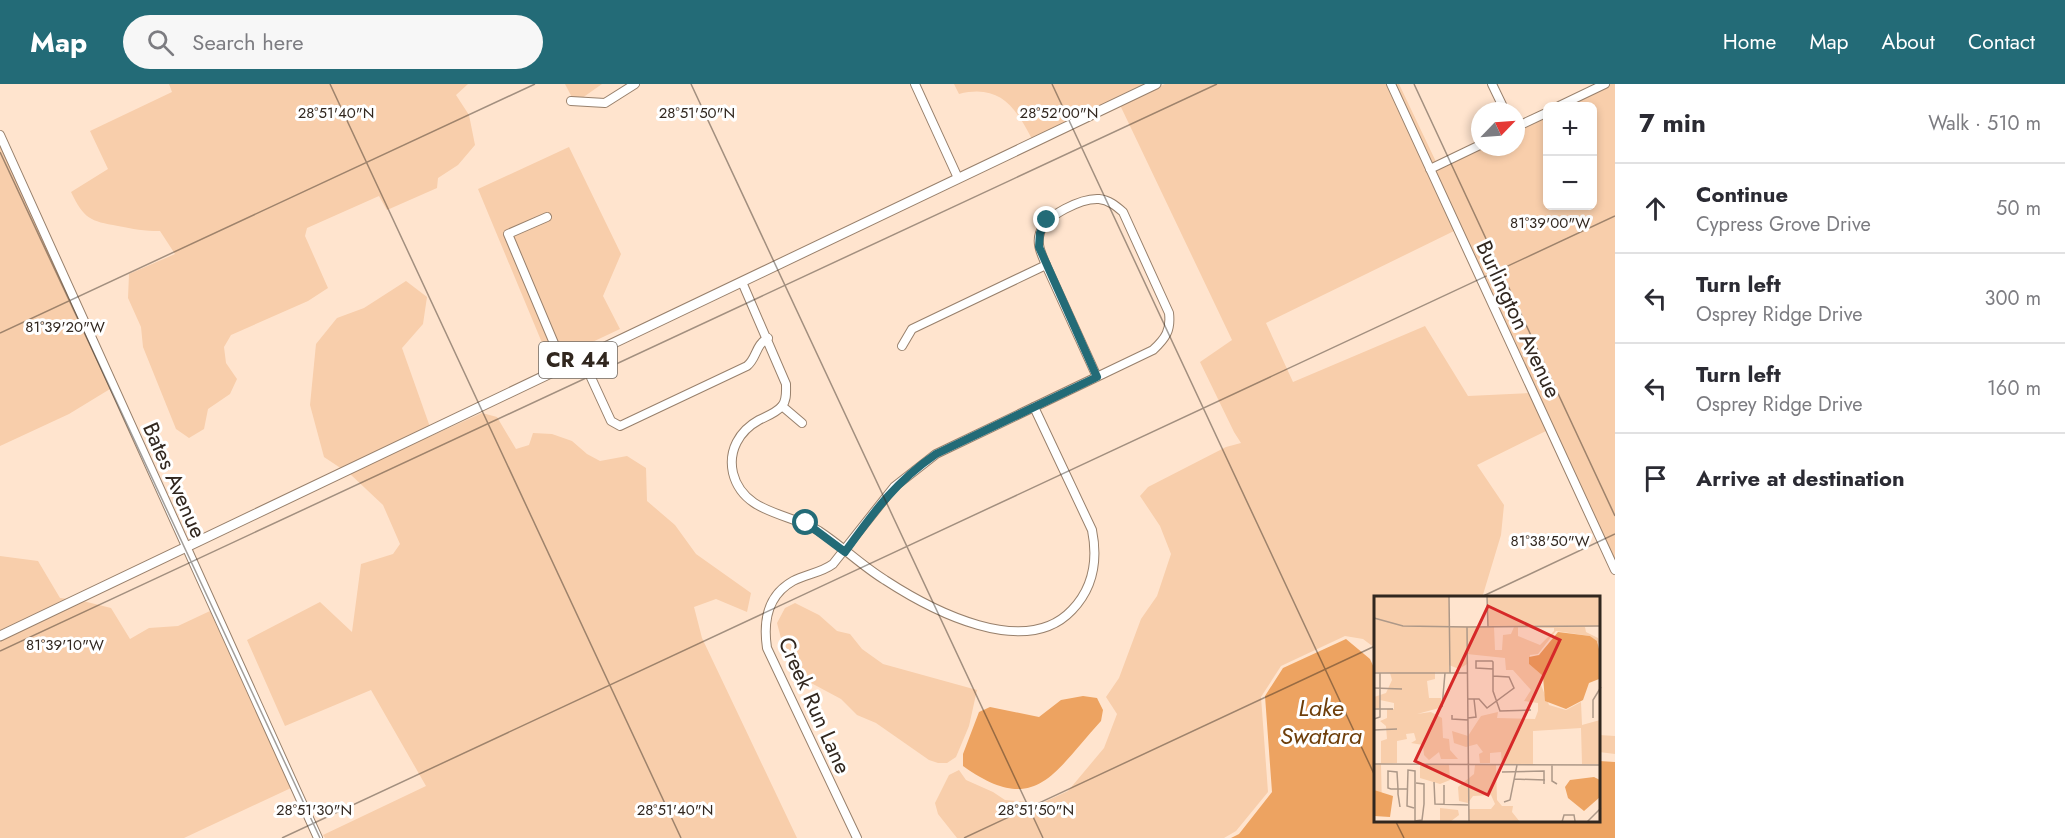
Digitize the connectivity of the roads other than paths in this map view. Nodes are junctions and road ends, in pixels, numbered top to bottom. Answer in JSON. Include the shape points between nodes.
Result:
{"nodes":[{"id":1,"x":635,"y":84,"type":"edge"},
{"id":2,"x":915,"y":84,"type":"edge"},
{"id":3,"x":1156,"y":84,"type":"edge"},
{"id":4,"x":1391,"y":84,"type":"edge"},
{"id":5,"x":1492,"y":84,"type":"edge"},
{"id":6,"x":1605,"y":84,"type":"edge"},
{"id":7,"x":571,"y":101,"type":"dead end"},
{"id":8,"x":1501,"y":102,"type":"edge"},
{"id":9,"x":1567,"y":102,"type":"edge"},
{"id":10,"x":1543,"y":114,"type":"edge"},
{"id":11,"x":1525,"y":123,"type":"edge"},
{"id":12,"x":0,"y":135,"type":"edge"},
{"id":13,"x":1471,"y":149,"type":"edge"},
{"id":14,"x":1430,"y":169,"type":"junction"},
{"id":15,"x":958,"y":178,"type":"junction"},
{"id":16,"x":547,"y":217,"type":"dead end"},
{"id":17,"x":1046,"y":265,"type":"junction"},
{"id":18,"x":742,"y":282,"type":"junction"},
{"id":19,"x":768,"y":338,"type":"junction"},
{"id":20,"x":902,"y":346,"type":"dead end"},
{"id":21,"x":582,"y":358,"type":"junction"},
{"id":22,"x":564,"y":367,"type":"junction"},
{"id":23,"x":1097,"y":377,"type":"junction"},
{"id":24,"x":782,"y":406,"type":"junction"},
{"id":25,"x":1034,"y":407,"type":"junction"},
{"id":26,"x":802,"y":423,"type":"dead end"},
{"id":27,"x":186,"y":548,"type":"junction"},
{"id":28,"x":845,"y":552,"type":"junction"},
{"id":29,"x":1615,"y":570,"type":"edge"},
{"id":30,"x":0,"y":636,"type":"edge"},
{"id":31,"x":318,"y":838,"type":"edge"},
{"id":32,"x":857,"y":838,"type":"edge"}],
"edges":[{"from":1,"to":7,"type":"street","via":[[605,104]]},
{"from":2,"to":15,"type":"street"},
{"from":3,"to":15,"type":"main road","number":"CR 44"},
{"from":4,"to":14,"type":"street","name":"Burlington Avenue"},
{"from":5,"to":8,"type":"street"},
{"from":6,"to":9,"type":"street"},
{"from":10,"to":11,"type":"street"},
{"from":12,"to":27,"type":"street","name":"Bates Avenue"},
{"from":13,"to":14,"type":"street"},
{"from":14,"to":29,"type":"street","name":"Burlington Avenue"},
{"from":15,"to":18,"type":"main road","number":"CR 44"},
{"from":16,"to":22,"type":"street","via":[[507,234]]},
{"from":17,"to":20,"type":"street","via":[[912,329]]},
{"from":17,"to":23,"type":"street"},
{"from":17,"to":23,"type":"street","name":"Creek Run Lane","via":[[1039,247],[1040,233],[1047,220],[1085,200],[1113,203],[1123,212],[1169,313],[1170,327],[1165,339],[1153,350]]},
{"from":18,"to":19,"type":"street"},
{"from":18,"to":21,"type":"main road","number":"CR 44"},
{"from":19,"to":21,"type":"street","via":[[758,345],[749,365],[620,426],[611,421]]},
{"from":19,"to":24,"type":"street","via":[[786,384]]},
{"from":21,"to":22,"type":"main road","number":"CR 44"},
{"from":22,"to":27,"type":"main road","number":"CR 44"},
{"from":23,"to":25,"type":"street","name":"Creek Run Lane"},
{"from":24,"to":26,"type":"street"},
{"from":24,"to":28,"type":"street","via":[[743,432],[731,458],[734,475],[750,501],[762,509],[806,523]]},
{"from":25,"to":28,"type":"street","name":"Creek Run Lane","via":[[936,454],[915,469],[894,487]]},
{"from":25,"to":28,"type":"street","via":[[1092,530],[1096,551],[1086,594],[1071,612],[1056,623],[1020,633],[987,627],[934,608]]},
{"from":27,"to":30,"type":"main road","number":"CR 44"},
{"from":27,"to":31,"type":"street","name":"Bates Avenue"},
{"from":28,"to":32,"type":"street","name":"Creek Run Lane","via":[[824,571],[795,580],[779,591],[768,610],[764,628],[767,648]]}]}
